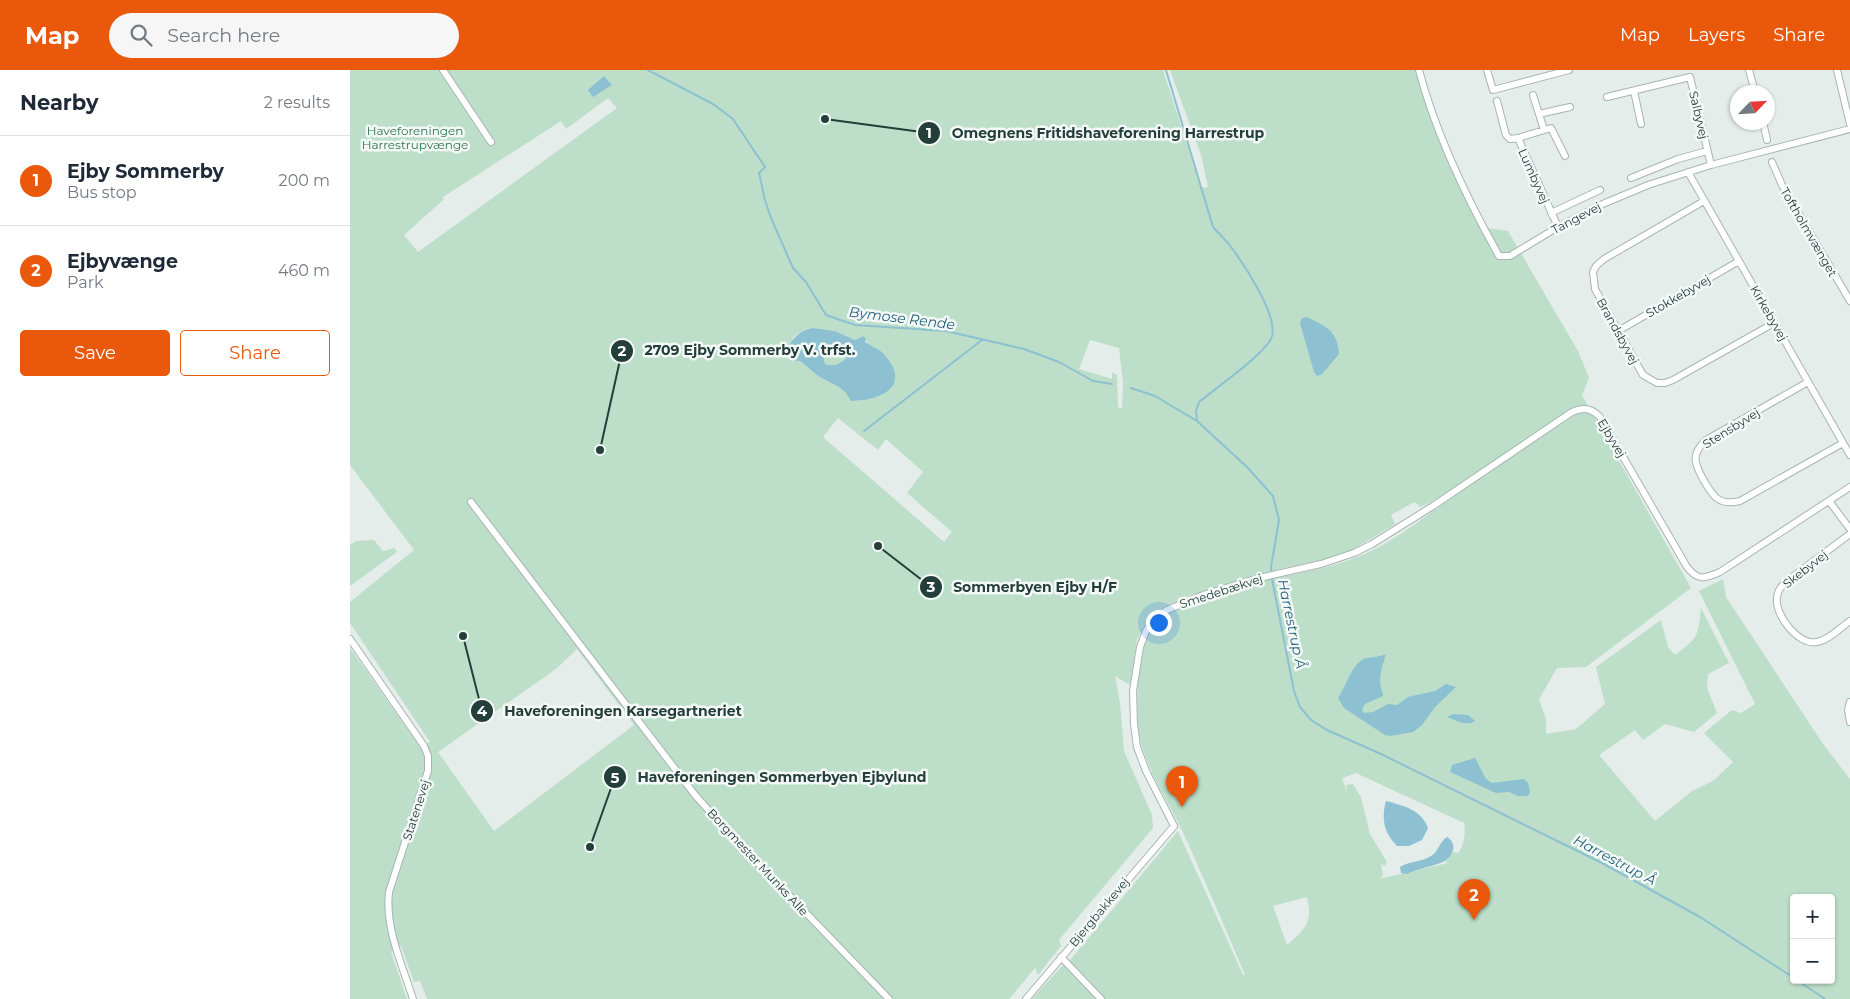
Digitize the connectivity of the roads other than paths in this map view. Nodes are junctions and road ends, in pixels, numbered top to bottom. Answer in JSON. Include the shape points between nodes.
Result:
{"nodes":[{"id":1,"x":443,"y":70,"type":"edge"},
{"id":2,"x":1418,"y":70,"type":"edge"},
{"id":3,"x":1487,"y":70,"type":"edge"},
{"id":4,"x":1569,"y":70,"type":"edge"},
{"id":5,"x":1749,"y":70,"type":"edge"},
{"id":6,"x":1837,"y":70,"type":"edge"},
{"id":7,"x":1753,"y":85,"type":"edge"},
{"id":8,"x":1634,"y":91,"type":"junction"},
{"id":9,"x":1533,"y":95,"type":"dead end"},
{"id":10,"x":1608,"y":97,"type":"dead end"},
{"id":11,"x":1497,"y":101,"type":"dead end"},
{"id":12,"x":1570,"y":107,"type":"dead end"},
{"id":13,"x":1539,"y":114,"type":"junction"},
{"id":14,"x":1641,"y":124,"type":"dead end"},
{"id":15,"x":1850,"y":124,"type":"edge"},
{"id":16,"x":1850,"y":129,"type":"edge"},
{"id":17,"x":1544,"y":130,"type":"junction"},
{"id":18,"x":1764,"y":130,"type":"edge"},
{"id":19,"x":1518,"y":138,"type":"junction"},
{"id":20,"x":1767,"y":140,"type":"dead end"},
{"id":21,"x":491,"y":142,"type":"dead end"},
{"id":22,"x":1707,"y":151,"type":"junction"},
{"id":23,"x":1565,"y":156,"type":"dead end"},
{"id":24,"x":1772,"y":162,"type":"dead end"},
{"id":25,"x":1711,"y":165,"type":"junction"},
{"id":26,"x":1688,"y":172,"type":"junction"},
{"id":27,"x":1631,"y":178,"type":"dead end"},
{"id":28,"x":1600,"y":190,"type":"dead end"},
{"id":29,"x":1704,"y":201,"type":"junction"},
{"id":30,"x":1551,"y":213,"type":"junction"},
{"id":31,"x":1558,"y":227,"type":"junction"},
{"id":32,"x":1739,"y":261,"type":"junction"},
{"id":33,"x":1850,"y":301,"type":"edge"},
{"id":34,"x":1774,"y":323,"type":"junction"},
{"id":35,"x":1618,"y":331,"type":"junction"},
{"id":36,"x":1808,"y":382,"type":"junction"},
{"id":37,"x":1843,"y":443,"type":"junction"},
{"id":38,"x":1850,"y":455,"type":"edge"},
{"id":39,"x":1850,"y":487,"type":"edge"},
{"id":40,"x":1828,"y":501,"type":"junction"},
{"id":41,"x":471,"y":502,"type":"dead end"},
{"id":42,"x":1850,"y":529,"type":"edge"},
{"id":43,"x":1850,"y":534,"type":"edge"},
{"id":44,"x":1271,"y":575,"type":"joint"},
{"id":45,"x":1850,"y":621,"type":"edge"},
{"id":46,"x":350,"y":639,"type":"edge"},
{"id":47,"x":1850,"y":702,"type":"edge"},
{"id":48,"x":1850,"y":722,"type":"edge"},
{"id":49,"x":1174,"y":826,"type":"joint"},
{"id":50,"x":1061,"y":958,"type":"junction"},
{"id":51,"x":413,"y":999,"type":"edge"},
{"id":52,"x":890,"y":999,"type":"edge"},
{"id":53,"x":1026,"y":999,"type":"edge"},
{"id":54,"x":1100,"y":999,"type":"edge"}],
"edges":[{"from":1,"to":21,"type":"street"},
{"from":2,"to":31,"type":"street","name":"Tangevej","via":[[1460,182],[1499,256],[1510,256]]},
{"from":3,"to":4,"type":"street","via":[[1493,90]]},
{"from":5,"to":7,"type":"street"},
{"from":6,"to":15,"type":"street"},
{"from":8,"to":10,"type":"street","name":"Salbyvej"},
{"from":8,"to":14,"type":"street"},
{"from":8,"to":22,"type":"street","name":"Salbyvej","via":[[1690,77]]},
{"from":9,"to":13,"type":"street"},
{"from":11,"to":19,"type":"street","name":"Lumbyvej","via":[[1506,135],[1510,139]]},
{"from":12,"to":13,"type":"street"},
{"from":13,"to":17,"type":"street"},
{"from":16,"to":25,"type":"street","name":"Tangevej"},
{"from":17,"to":19,"type":"street","name":"Lumbyvej"},
{"from":17,"to":23,"type":"street","via":[[1551,128]]},
{"from":18,"to":20,"type":"street"},
{"from":19,"to":30,"type":"street","name":"Lumbyvej"},
{"from":22,"to":25,"type":"street","name":"Salbyvej"},
{"from":22,"to":27,"type":"street","name":"Salbyvej"},
{"from":24,"to":33,"type":"street","name":"Toftholmvænget","via":[[1782,185]]},
{"from":25,"to":26,"type":"street","name":"Tangevej"},
{"from":26,"to":29,"type":"street","name":"Kirkebyvej"},
{"from":26,"to":31,"type":"street","name":"Tangevej","via":[[1620,195]]},
{"from":28,"to":30,"type":"street","name":"Lumbyvej"},
{"from":29,"to":32,"type":"street","name":"Kirkebyvej"},
{"from":29,"to":35,"type":"street","name":"Brandsbyvej","via":[[1604,258],[1596,266],[1593,272],[1595,289]]},
{"from":30,"to":31,"type":"street","name":"Lumbyvej"},
{"from":32,"to":34,"type":"street","name":"Kirkebyvej"},
{"from":32,"to":35,"type":"street","name":"Stokkebyvej"},
{"from":34,"to":35,"type":"street","name":"Brandsbyvej","via":[[1665,383],[1643,375]]},
{"from":34,"to":36,"type":"street","name":"Kirkebyvej"},
{"from":36,"to":37,"type":"street","name":"Kirkebyvej"},
{"from":36,"to":37,"type":"street","name":"Stensbyvej","via":[[1706,440],[1695,461],[1711,494],[1724,502],[1740,502]]},
{"from":37,"to":38,"type":"street","name":"Kirkebyvej"},
{"from":39,"to":40,"type":"street","name":"Ejbyvej"},
{"from":40,"to":42,"type":"street"},
{"from":40,"to":44,"type":"street","name":"Ejbyvej","via":[[1720,572],[1699,578],[1687,567],[1600,417],[1586,408],[1572,412],[1372,544],[1339,559]]},
{"from":41,"to":52,"type":"street","name":"Borgmester Munks Alle","via":[[695,795]]},
{"from":43,"to":45,"type":"street","name":"Skebyvej","via":[[1787,581],[1776,599],[1778,610],[1790,628],[1800,639],[1808,642],[1826,638]]},
{"from":44,"to":49,"type":"street","name":"Smedebækvej","via":[[1167,610],[1154,620],[1140,646],[1132,691],[1137,747]]},
{"from":46,"to":51,"type":"street","name":"Statenevej","via":[[428,756],[428,771],[389,892],[387,909],[390,929]]},
{"from":47,"to":48,"type":"street"},
{"from":49,"to":50,"type":"street","name":"Bjergbakkevej"},
{"from":50,"to":53,"type":"street","name":"Bjergbakkevej"},
{"from":50,"to":54,"type":"street"}]}
